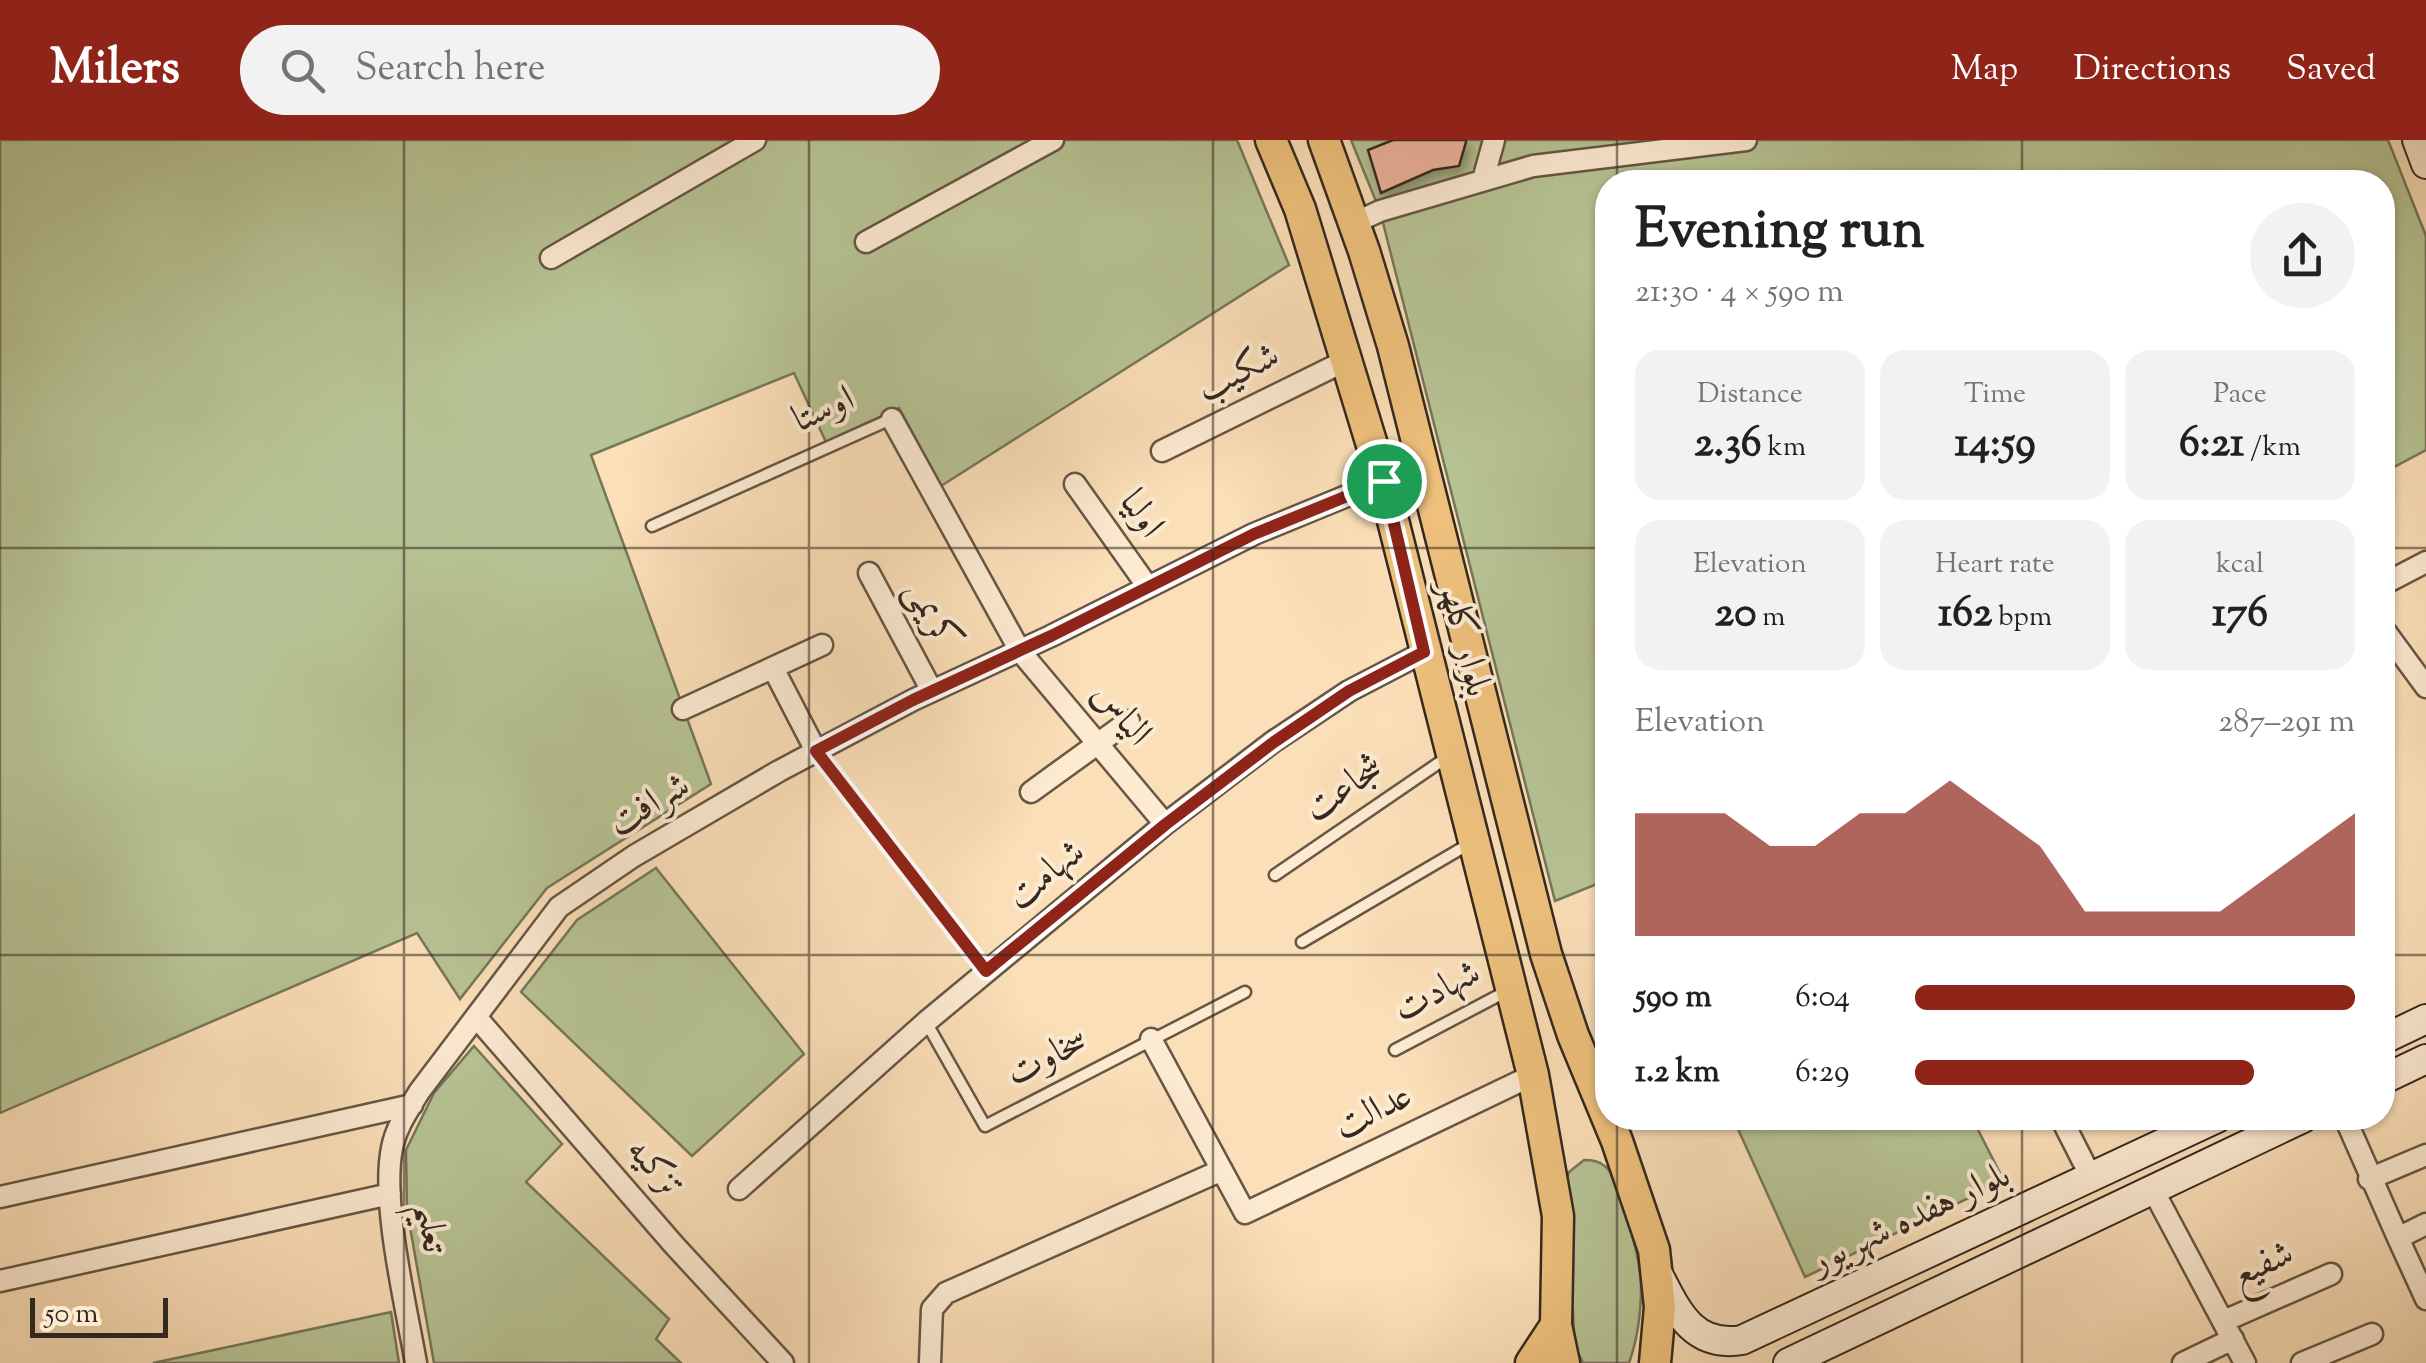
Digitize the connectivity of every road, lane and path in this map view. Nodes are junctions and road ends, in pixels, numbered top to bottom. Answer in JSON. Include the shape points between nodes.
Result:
{"nodes":[{"id":1,"x":755,"y":140,"type":"edge"},
{"id":2,"x":1053,"y":140,"type":"edge"},
{"id":3,"x":1270,"y":140,"type":"edge"},
{"id":4,"x":1324,"y":140,"type":"edge"},
{"id":5,"x":1494,"y":140,"type":"edge"},
{"id":6,"x":1746,"y":140,"type":"edge"},
{"id":7,"x":2417,"y":140,"type":"edge"},
{"id":8,"x":2426,"y":164,"type":"edge"},
{"id":9,"x":1484,"y":180,"type":"junction"},
{"id":10,"x":1354,"y":223,"type":"junction"},
{"id":11,"x":866,"y":242,"type":"dead end"},
{"id":12,"x":551,"y":258,"type":"dead end"},
{"id":13,"x":1347,"y":360,"type":"junction"},
{"id":14,"x":892,"y":419,"type":"joint"},
{"id":15,"x":1162,"y":451,"type":"dead end"},
{"id":16,"x":1384,"y":481,"type":"junction"},
{"id":17,"x":1074,"y":484,"type":"dead end"},
{"id":18,"x":652,"y":526,"type":"dead end"},
{"id":19,"x":2426,"y":562,"type":"edge"},
{"id":20,"x":869,"y":573,"type":"dead end"},
{"id":21,"x":2395,"y":578,"type":"edge"},
{"id":22,"x":1148,"y":587,"type":"junction"},
{"id":23,"x":822,"y":644,"type":"dead end"},
{"id":24,"x":2395,"y":644,"type":"edge"},
{"id":25,"x":1020,"y":651,"type":"junction"},
{"id":26,"x":1424,"y":652,"type":"junction"},
{"id":27,"x":772,"y":668,"type":"junction"},
{"id":28,"x":2426,"y":686,"type":"edge"},
{"id":29,"x":932,"y":691,"type":"junction"},
{"id":30,"x":683,"y":710,"type":"dead end"},
{"id":31,"x":1129,"y":721,"type":"dead end"},
{"id":32,"x":1098,"y":744,"type":"junction"},
{"id":33,"x":816,"y":751,"type":"junction"},
{"id":34,"x":1450,"y":755,"type":"junction"},
{"id":35,"x":1030,"y":792,"type":"dead end"},
{"id":36,"x":1166,"y":824,"type":"junction"},
{"id":37,"x":1474,"y":842,"type":"junction"},
{"id":38,"x":1274,"y":874,"type":"dead end"},
{"id":39,"x":1302,"y":942,"type":"dead end"},
{"id":40,"x":986,"y":971,"type":"junction"},
{"id":41,"x":1510,"y":989,"type":"junction"},
{"id":42,"x":1245,"y":992,"type":"dead end"},
{"id":43,"x":476,"y":1018,"type":"junction"},
{"id":44,"x":2426,"y":1019,"type":"edge"},
{"id":45,"x":926,"y":1022,"type":"junction"},
{"id":46,"x":2395,"y":1034,"type":"edge"},
{"id":47,"x":1151,"y":1040,"type":"junction"},
{"id":48,"x":1394,"y":1050,"type":"dead end"},
{"id":49,"x":2426,"y":1059,"type":"edge"},
{"id":50,"x":2395,"y":1074,"type":"edge"},
{"id":51,"x":1533,"y":1076,"type":"junction"},
{"id":52,"x":1595,"y":1089,"type":"edge"},
{"id":53,"x":412,"y":1105,"type":"junction"},
{"id":54,"x":1612,"y":1130,"type":"edge"},
{"id":55,"x":2067,"y":1130,"type":"edge"},
{"id":56,"x":2191,"y":1130,"type":"edge"},
{"id":57,"x":2277,"y":1130,"type":"edge"},
{"id":58,"x":2350,"y":1130,"type":"edge"},
{"id":59,"x":2426,"y":1155,"type":"edge"},
{"id":60,"x":1222,"y":1170,"type":"junction"},
{"id":61,"x":2091,"y":1177,"type":"junction"},
{"id":62,"x":2370,"y":1179,"type":"junction"},
{"id":63,"x":2152,"y":1188,"type":"junction"},
{"id":64,"x":739,"y":1189,"type":"dead end"},
{"id":65,"x":390,"y":1194,"type":"junction"},
{"id":66,"x":0,"y":1196,"type":"edge"},
{"id":67,"x":2426,"y":1224,"type":"edge"},
{"id":68,"x":2398,"y":1238,"type":"junction"},
{"id":69,"x":2331,"y":1274,"type":"dead end"},
{"id":70,"x":1659,"y":1276,"type":"junction"},
{"id":71,"x":0,"y":1281,"type":"edge"},
{"id":72,"x":2426,"y":1299,"type":"edge"},
{"id":73,"x":1556,"y":1325,"type":"junction"},
{"id":74,"x":2229,"y":1330,"type":"junction"},
{"id":75,"x":2372,"y":1334,"type":"dead end"},
{"id":76,"x":416,"y":1363,"type":"edge"},
{"id":77,"x":783,"y":1363,"type":"edge"},
{"id":78,"x":930,"y":1363,"type":"edge"},
{"id":79,"x":1532,"y":1363,"type":"edge"},
{"id":80,"x":1564,"y":1363,"type":"edge"},
{"id":81,"x":1655,"y":1363,"type":"edge"},
{"id":82,"x":1788,"y":1363,"type":"edge"},
{"id":83,"x":2183,"y":1363,"type":"edge"},
{"id":84,"x":2245,"y":1363,"type":"edge"},
{"id":85,"x":2302,"y":1363,"type":"edge"}],
"edges":[{"from":1,"to":12,"type":"street"},
{"from":2,"to":11,"type":"street"},
{"from":3,"to":13,"type":"main road","name":"بلوار کلهر","via":[[1300,209]]},
{"from":4,"to":10,"type":"main road","name":"بلوار کلهر"},
{"from":5,"to":9,"type":"street"},
{"from":6,"to":9,"type":"street","via":[[1533,166]]},
{"from":7,"to":8,"type":"main road"},
{"from":9,"to":10,"type":"street"},
{"from":10,"to":52,"type":"main road","name":"بلوار کلهر","via":[[1393,346],[1546,954]]},
{"from":13,"to":15,"type":"street","name":"شکیب"},
{"from":13,"to":16,"type":"main road","name":"بلوار کلهر"},
{"from":14,"to":18,"type":"lane","name":"اوستا"},
{"from":14,"to":25,"type":"street","name":"اوستا"},
{"from":16,"to":22,"type":"street","name":"شرافت"},
{"from":16,"to":26,"type":"main road","name":"بلوار کلهر"},
{"from":17,"to":22,"type":"street","name":"اولیا"},
{"from":19,"to":21,"type":"street"},
{"from":20,"to":29,"type":"street","name":"کریمی"},
{"from":22,"to":25,"type":"street","name":"شرافت"},
{"from":23,"to":27,"type":"street"},
{"from":24,"to":28,"type":"street"},
{"from":25,"to":29,"type":"street","name":"شرافت"},
{"from":25,"to":32,"type":"street","name":"الیاس"},
{"from":26,"to":34,"type":"main road","name":"بلوار کلهر"},
{"from":26,"to":36,"type":"street","name":"شهامت","via":[[1349,691]]},
{"from":27,"to":30,"type":"street"},
{"from":27,"to":33,"type":"street"},
{"from":29,"to":33,"type":"street","name":"شرافت"},
{"from":31,"to":32,"type":"street"},
{"from":32,"to":35,"type":"street"},
{"from":32,"to":36,"type":"street","name":"الیاس"},
{"from":33,"to":40,"type":"lane"},
{"from":33,"to":43,"type":"street","name":"شرافت","via":[[650,846],[560,907]]},
{"from":34,"to":37,"type":"main road","name":"بلوار کلهر"},
{"from":34,"to":38,"type":"lane","name":"شجاعت"},
{"from":36,"to":40,"type":"street","name":"شهامت"},
{"from":37,"to":39,"type":"lane"},
{"from":37,"to":41,"type":"main road","name":"بلوار کلهر"},
{"from":40,"to":45,"type":"street","name":"شهامت"},
{"from":41,"to":48,"type":"lane","name":"شهادت"},
{"from":41,"to":51,"type":"main road","name":"بلوار کلهر"},
{"from":42,"to":47,"type":"lane","name":"سخاوت"},
{"from":43,"to":53,"type":"street","name":"شرافت"},
{"from":43,"to":77,"type":"street","name":"تزکیه"},
{"from":44,"to":46,"type":"main road"},
{"from":45,"to":47,"type":"lane","name":"سخاوت","via":[[986,1126]]},
{"from":45,"to":64,"type":"street","name":"شهامت"},
{"from":47,"to":60,"type":"street"},
{"from":49,"to":50,"type":"main road"},
{"from":51,"to":60,"type":"street","name":"عدالت","via":[[1246,1213]]},
{"from":51,"to":73,"type":"main road","name":"بلوار کلهر","via":[[1558,1216]]},
{"from":53,"to":65,"type":"street","name":"تعلیم","via":[[392,1148]]},
{"from":53,"to":66,"type":"street"},
{"from":54,"to":70,"type":"main road","name":"بلوار کلهر"},
{"from":55,"to":61,"type":"street"},
{"from":56,"to":61,"type":"main road","name":"بلوار هفده شهریور"},
{"from":57,"to":63,"type":"main road","name":"بلوار هفده شهریور"},
{"from":58,"to":62,"type":"street"},
{"from":59,"to":62,"type":"street"},
{"from":60,"to":78,"type":"street","via":[[946,1292],[932,1308]]},
{"from":61,"to":70,"type":"main road","name":"بلوار هفده شهریور","via":[[1742,1340],[1724,1343],[1681,1318]]},
{"from":62,"to":68,"type":"street"},
{"from":63,"to":74,"type":"street"},
{"from":63,"to":82,"type":"main road","name":"بلوار هفده شهریور"},
{"from":65,"to":71,"type":"street"},
{"from":65,"to":76,"type":"street","name":"تعلیم"},
{"from":67,"to":68,"type":"street"},
{"from":68,"to":72,"type":"street"},
{"from":69,"to":74,"type":"street","name":"شفیع"},
{"from":70,"to":81,"type":"main road","name":"بلوار کلهر"},
{"from":73,"to":79,"type":"main road"},
{"from":73,"to":80,"type":"main road","name":"بلوار کلهر"},
{"from":74,"to":83,"type":"street","name":"شفیع"},
{"from":74,"to":84,"type":"street"},
{"from":75,"to":85,"type":"street"}]}
